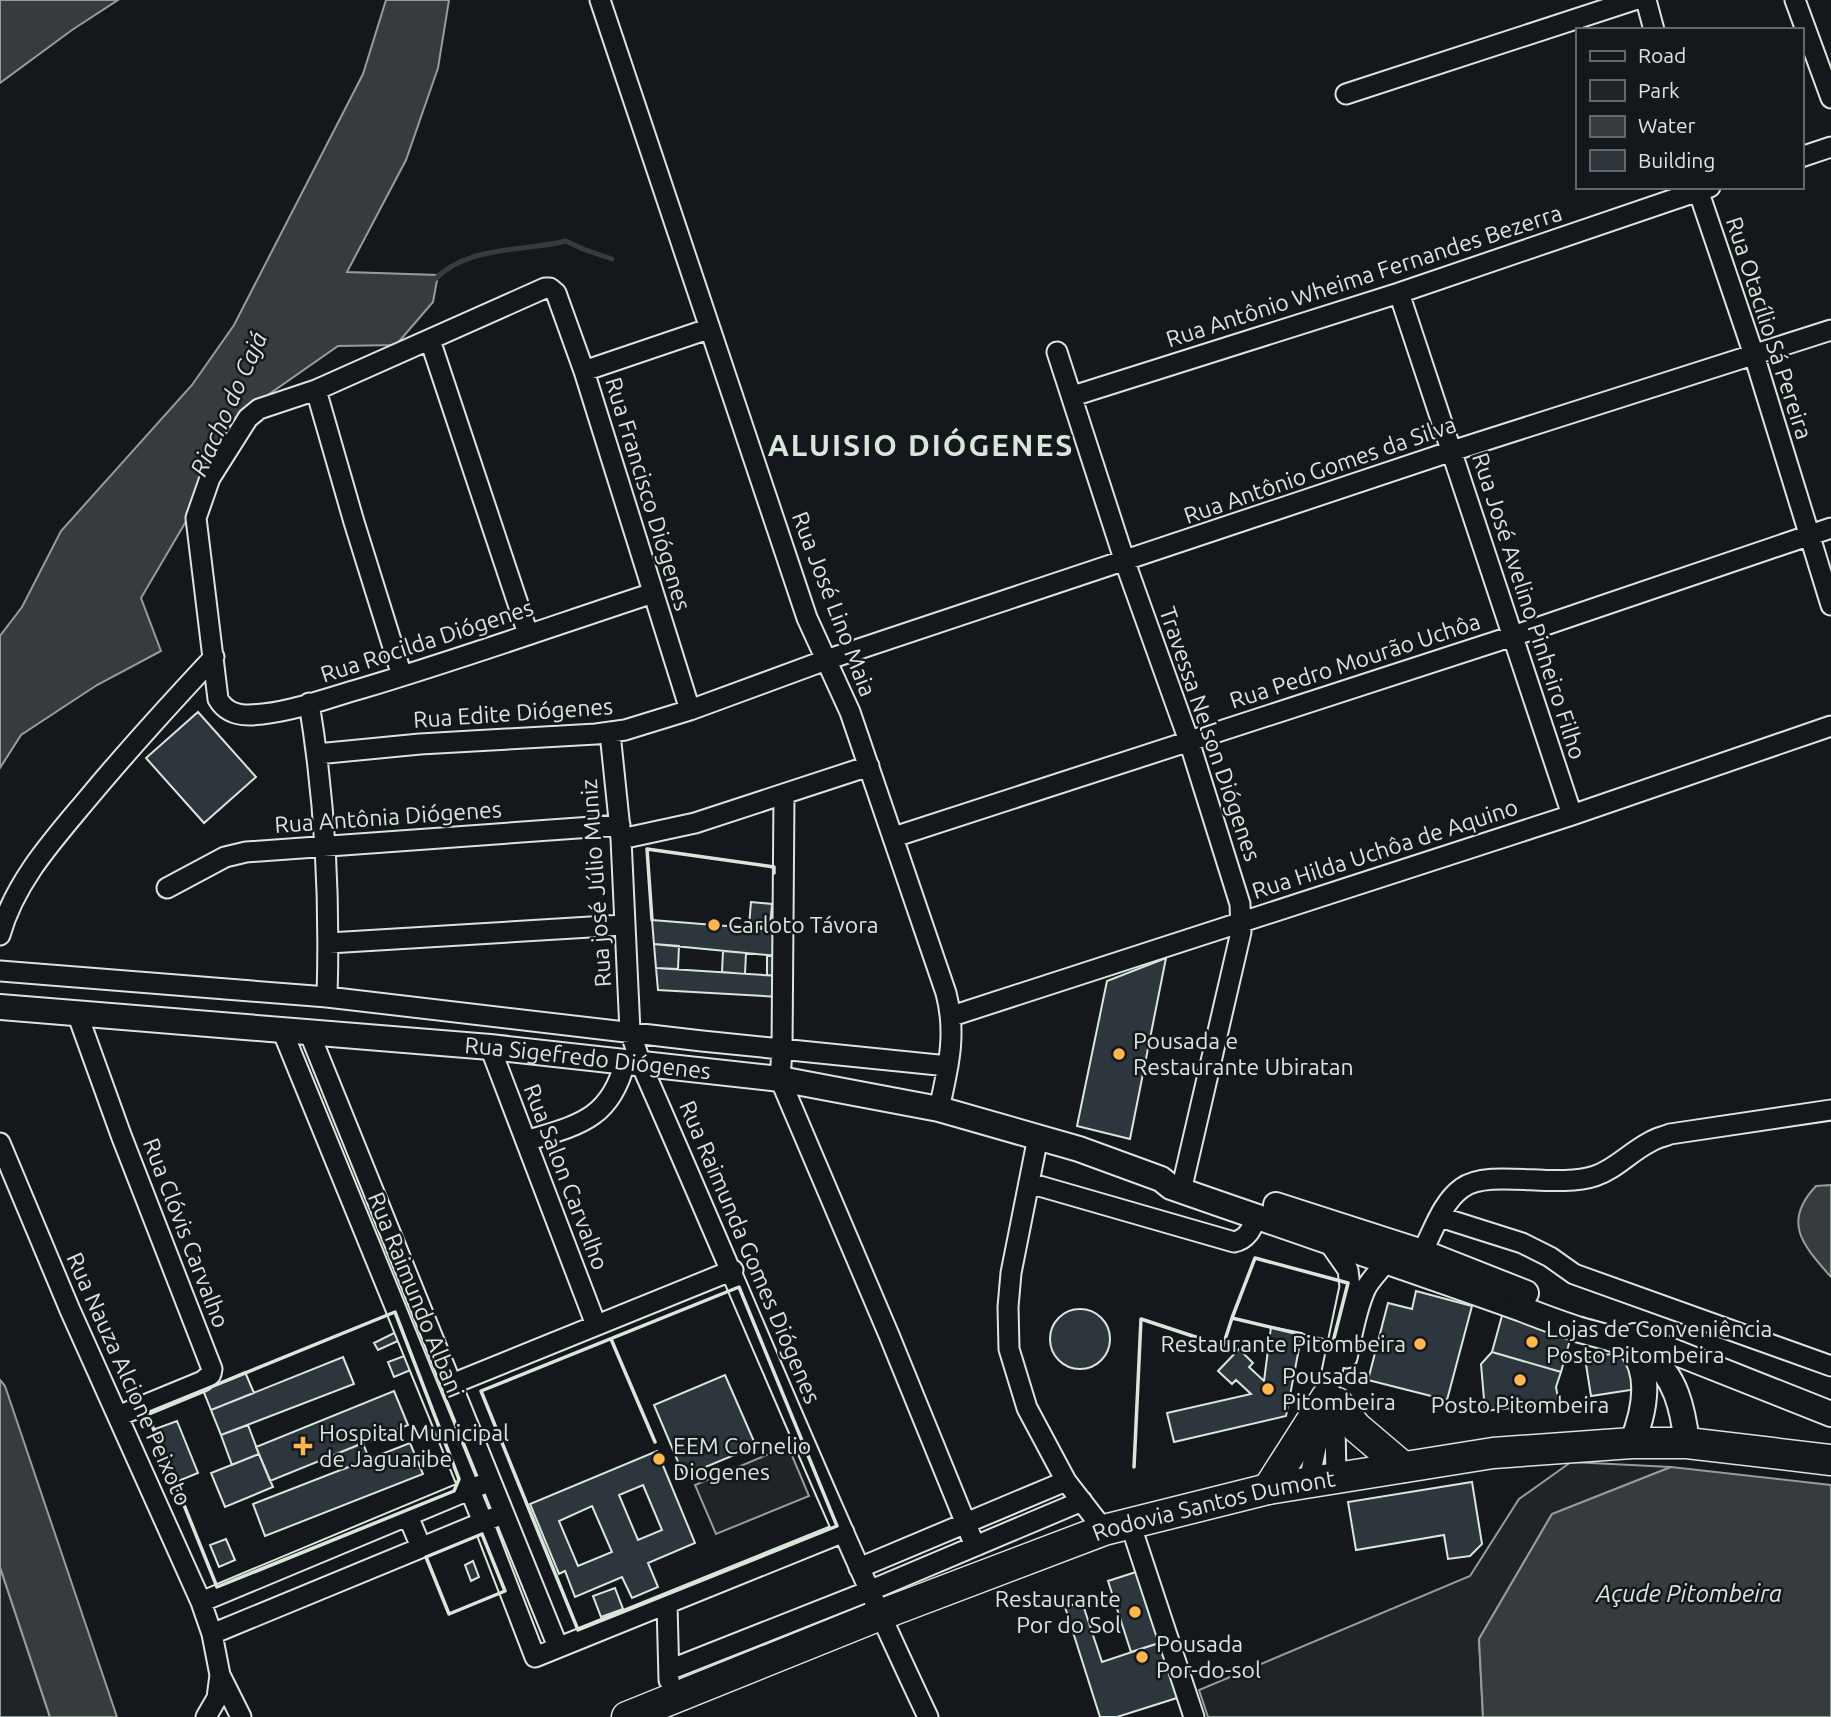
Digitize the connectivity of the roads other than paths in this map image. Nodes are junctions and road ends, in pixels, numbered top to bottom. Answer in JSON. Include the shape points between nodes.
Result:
{"nodes":[{"id":1,"x":600,"y":0,"type":"edge"},
{"id":2,"x":1634,"y":0,"type":"edge"},
{"id":3,"x":1646,"y":0,"type":"edge"},
{"id":4,"x":1795,"y":0,"type":"edge"},
{"id":5,"x":1653,"y":28,"type":"edge"},
{"id":6,"x":1346,"y":94,"type":"dead end"},
{"id":7,"x":1831,"y":98,"type":"edge"},
{"id":8,"x":1831,"y":147,"type":"edge"},
{"id":9,"x":1803,"y":156,"type":"edge"},
{"id":10,"x":1701,"y":189,"type":"edge"},
{"id":11,"x":1399,"y":293,"type":"junction"},
{"id":12,"x":708,"y":328,"type":"junction"},
{"id":13,"x":1831,"y":331,"type":"edge"},
{"id":14,"x":430,"y":340,"type":"junction"},
{"id":15,"x":1057,"y":352,"type":"dead end"},
{"id":16,"x":1754,"y":355,"type":"junction"},
{"id":17,"x":584,"y":371,"type":"junction"},
{"id":18,"x":316,"y":390,"type":"junction"},
{"id":19,"x":1073,"y":396,"type":"junction"},
{"id":20,"x":1452,"y":451,"type":"junction"},
{"id":21,"x":1831,"y":528,"type":"edge"},
{"id":22,"x":1808,"y":536,"type":"junction"},
{"id":23,"x":1125,"y":562,"type":"junction"},
{"id":24,"x":653,"y":593,"type":"junction"},
{"id":25,"x":1831,"y":605,"type":"edge"},
{"id":26,"x":528,"y":634,"type":"junction"},
{"id":27,"x":1513,"y":636,"type":"junction"},
{"id":28,"x":214,"y":657,"type":"junction"},
{"id":29,"x":826,"y":660,"type":"junction"},
{"id":30,"x":402,"y":676,"type":"junction"},
{"id":31,"x":309,"y":704,"type":"junction"},
{"id":32,"x":690,"y":710,"type":"junction"},
{"id":33,"x":1831,"y":726,"type":"edge"},
{"id":34,"x":610,"y":733,"type":"junction"},
{"id":35,"x":1189,"y":741,"type":"junction"},
{"id":36,"x":317,"y":754,"type":"junction"},
{"id":37,"x":869,"y":766,"type":"junction"},
{"id":38,"x":784,"y":794,"type":"junction"},
{"id":39,"x":1572,"y":815,"type":"junction"},
{"id":40,"x":621,"y":832,"type":"junction"},
{"id":41,"x":894,"y":837,"type":"junction"},
{"id":42,"x":323,"y":846,"type":"junction"},
{"id":43,"x":167,"y":888,"type":"dead end"},
{"id":44,"x":1241,"y":921,"type":"junction"},
{"id":45,"x":624,"y":925,"type":"junction"},
{"id":46,"x":0,"y":934,"type":"edge"},
{"id":47,"x":329,"y":943,"type":"junction"},
{"id":48,"x":0,"y":971,"type":"edge"},
{"id":49,"x":327,"y":997,"type":"junction"},
{"id":50,"x":0,"y":1007,"type":"edge"},
{"id":51,"x":77,"y":1013,"type":"junction"},
{"id":52,"x":952,"y":1016,"type":"junction"},
{"id":53,"x":282,"y":1030,"type":"junction"},
{"id":54,"x":630,"y":1031,"type":"junction"},
{"id":55,"x":309,"y":1032,"type":"junction"},
{"id":56,"x":490,"y":1046,"type":"junction"},
{"id":57,"x":782,"y":1050,"type":"junction"},
{"id":58,"x":633,"y":1063,"type":"junction"},
{"id":59,"x":948,"y":1066,"type":"junction"},
{"id":60,"x":780,"y":1079,"type":"junction"},
{"id":61,"x":939,"y":1109,"type":"junction"},
{"id":62,"x":1831,"y":1110,"type":"edge"},
{"id":63,"x":342,"y":1115,"type":"junction"},
{"id":64,"x":319,"y":1120,"type":"junction"},
{"id":65,"x":1038,"y":1137,"type":"junction"},
{"id":66,"x":526,"y":1140,"type":"junction"},
{"id":67,"x":0,"y":1143,"type":"edge"},
{"id":68,"x":1029,"y":1183,"type":"junction"},
{"id":69,"x":1175,"y":1183,"type":"junction"},
{"id":70,"x":1257,"y":1216,"type":"junction"},
{"id":71,"x":1440,"y":1217,"type":"junction"},
{"id":72,"x":1327,"y":1240,"type":"junction"},
{"id":73,"x":1391,"y":1252,"type":"junction"},
{"id":74,"x":1422,"y":1252,"type":"junction"},
{"id":75,"x":733,"y":1270,"type":"junction"},
{"id":76,"x":413,"y":1288,"type":"junction"},
{"id":77,"x":391,"y":1297,"type":"junction"},
{"id":78,"x":596,"y":1325,"type":"junction"},
{"id":79,"x":1627,"y":1344,"type":"junction"},
{"id":80,"x":1831,"y":1366,"type":"edge"},
{"id":81,"x":452,"y":1384,"type":"junction"},
{"id":82,"x":1331,"y":1400,"type":"junction"},
{"id":83,"x":1831,"y":1414,"type":"edge"},
{"id":84,"x":118,"y":1416,"type":"junction"},
{"id":85,"x":1632,"y":1443,"type":"junction"},
{"id":86,"x":1688,"y":1443,"type":"junction"},
{"id":87,"x":1831,"y":1460,"type":"edge"},
{"id":88,"x":1403,"y":1467,"type":"junction"},
{"id":89,"x":1322,"y":1479,"type":"junction"},
{"id":90,"x":492,"y":1481,"type":"junction"},
{"id":91,"x":1066,"y":1481,"type":"junction"},
{"id":92,"x":1268,"y":1489,"type":"junction"},
{"id":93,"x":469,"y":1490,"type":"junction"},
{"id":94,"x":1082,"y":1501,"type":"junction"},
{"id":95,"x":506,"y":1513,"type":"junction"},
{"id":96,"x":408,"y":1516,"type":"junction"},
{"id":97,"x":483,"y":1522,"type":"junction"},
{"id":98,"x":965,"y":1523,"type":"junction"},
{"id":99,"x":1117,"y":1526,"type":"junction"},
{"id":100,"x":844,"y":1532,"type":"junction"},
{"id":101,"x":975,"y":1546,"type":"junction"},
{"id":102,"x":421,"y":1548,"type":"junction"},
{"id":103,"x":296,"y":1562,"type":"junction"},
{"id":104,"x":859,"y":1568,"type":"junction"},
{"id":105,"x":308,"y":1594,"type":"junction"},
{"id":106,"x":201,"y":1602,"type":"junction"},
{"id":107,"x":874,"y":1603,"type":"junction"},
{"id":108,"x":667,"y":1604,"type":"junction"},
{"id":109,"x":212,"y":1634,"type":"junction"},
{"id":110,"x":558,"y":1647,"type":"junction"},
{"id":111,"x":220,"y":1675,"type":"junction"},
{"id":112,"x":647,"y":1706,"type":"edge"},
{"id":113,"x":206,"y":1717,"type":"edge"},
{"id":114,"x":241,"y":1717,"type":"edge"},
{"id":115,"x":928,"y":1717,"type":"edge"},
{"id":116,"x":1194,"y":1717,"type":"edge"}],
"edges":[{"from":1,"to":12,"type":"street","name":"Rua José Lino Maia"},
{"from":2,"to":6,"type":"street"},
{"from":3,"to":5,"type":"street"},
{"from":4,"to":7,"type":"street"},
{"from":8,"to":9,"type":"street"},
{"from":10,"to":11,"type":"street","name":"Rua Antônio Wheima Fernandes Bezerra"},
{"from":10,"to":16,"type":"street","name":"Rua Otacílio Sá Pereira"},
{"from":11,"to":19,"type":"street","name":"Rua Antônio Wheima Fernandes Bezerra"},
{"from":11,"to":20,"type":"street","name":"Rua José Avelino Pinheiro Filho"},
{"from":12,"to":17,"type":"street"},
{"from":12,"to":29,"type":"street","name":"Rua José Lino Maia","via":[[807,618]]},
{"from":13,"to":16,"type":"street","name":"Rua Antônio Gomes da Silva"},
{"from":14,"to":17,"type":"street","name":"Rua Francisco Diógenes","via":[[545,288],[556,293]]},
{"from":14,"to":18,"type":"street"},
{"from":14,"to":26,"type":"street"},
{"from":15,"to":19,"type":"street","name":"Travessa Nelson Diógenes"},
{"from":16,"to":20,"type":"street","name":"Rua Antônio Gomes da Silva"},
{"from":16,"to":22,"type":"street","name":"Rua Otacílio Sá Pereira"},
{"from":17,"to":24,"type":"street","name":"Rua Francisco Diógenes"},
{"from":18,"to":28,"type":"street","via":[[252,413],[210,478],[196,518]]},
{"from":18,"to":30,"type":"street"},
{"from":19,"to":23,"type":"street","name":"Travessa Nelson Diógenes"},
{"from":20,"to":23,"type":"street","name":"Rua Antônio Gomes da Silva"},
{"from":20,"to":27,"type":"street","name":"Rua José Avelino Pinheiro Filho"},
{"from":21,"to":22,"type":"street","name":"Rua Pedro Mourão Uchôa"},
{"from":22,"to":25,"type":"street","name":"Rua Otacílio Sá Pereira"},
{"from":22,"to":27,"type":"street","name":"Rua Pedro Mourão Uchôa"},
{"from":23,"to":29,"type":"street","name":"Rua Antônio Gomes da Silva"},
{"from":23,"to":35,"type":"street","name":"Travessa Nelson Diógenes"},
{"from":24,"to":26,"type":"street","name":"Rua Rocilda Diógenes"},
{"from":24,"to":32,"type":"street","name":"Rua Francisco Diógenes"},
{"from":26,"to":30,"type":"street","name":"Rua Rocilda Diógenes"},
{"from":27,"to":35,"type":"street","name":"Rua Pedro Mourão Uchôa"},
{"from":27,"to":39,"type":"street","name":"Rua José Avelino Pinheiro Filho"},
{"from":28,"to":31,"type":"street","name":"Rua Rocilda Diógenes","via":[[218,699],[229,711],[250,715]]},
{"from":28,"to":46,"type":"street","via":[[37,861],[16,893]]},
{"from":29,"to":32,"type":"street","name":"Rua Edite Diógenes"},
{"from":29,"to":37,"type":"street","name":"Rua José Lino Maia"},
{"from":30,"to":31,"type":"street","name":"Rua Rocilda Diógenes"},
{"from":31,"to":36,"type":"street"},
{"from":32,"to":34,"type":"street","name":"Rua Edite Diógenes"},
{"from":33,"to":39,"type":"street","name":"Rua Hilda Uchôa de Aquino"},
{"from":34,"to":36,"type":"street","name":"Rua Edite Diógenes"},
{"from":34,"to":40,"type":"street","name":"Rua josé Júlio Muniz"},
{"from":35,"to":41,"type":"street","name":"Rua Pedro Mourão Uchôa"},
{"from":35,"to":44,"type":"street","name":"Travessa Nelson Diógenes","via":[[1236,890]]},
{"from":36,"to":42,"type":"street"},
{"from":37,"to":38,"type":"street","name":"Rua Antônia Diógenes"},
{"from":37,"to":41,"type":"street","name":"Rua José Lino Maia"},
{"from":38,"to":40,"type":"street","name":"Rua Antônia Diógenes","via":[[695,823]]},
{"from":38,"to":57,"type":"street"},
{"from":39,"to":44,"type":"street","name":"Rua Hilda Uchôa de Aquino"},
{"from":40,"to":42,"type":"street","name":"Rua Antônia Diógenes"},
{"from":40,"to":45,"type":"street","name":"Rua josé Júlio Muniz"},
{"from":41,"to":52,"type":"street","name":"Rua José Lino Maia"},
{"from":42,"to":43,"type":"street","name":"Rua Antônia Diógenes","via":[[225,857]]},
{"from":42,"to":47,"type":"street"},
{"from":44,"to":52,"type":"street","name":"Rua Hilda Uchôa de Aquino"},
{"from":44,"to":69,"type":"street","name":"Travessa Nelson Diógenes"},
{"from":45,"to":47,"type":"street"},
{"from":45,"to":54,"type":"street","name":"Rua josé Júlio Muniz"},
{"from":47,"to":49,"type":"street"},
{"from":48,"to":49,"type":"street"},
{"from":49,"to":54,"type":"street"},
{"from":50,"to":51,"type":"main road","name":"Rua Sigefredo Diógenes"},
{"from":51,"to":53,"type":"main road","name":"Rua Sigefredo Diógenes"},
{"from":51,"to":84,"type":"street","name":"Rua Clóvis Carvalho","via":[[212,1369],[203,1381]]},
{"from":52,"to":59,"type":"street","name":"Rua José Lino Maia"},
{"from":53,"to":55,"type":"main road","name":"Rua Sigefredo Diógenes"},
{"from":53,"to":64,"type":"street","name":"Rua Raimundo Albani"},
{"from":54,"to":57,"type":"street"},
{"from":54,"to":58,"type":"street","name":"Rua josé Júlio Muniz"},
{"from":55,"to":56,"type":"main road","name":"Rua Sigefredo Diógenes"},
{"from":55,"to":63,"type":"street","name":"Rua Raimundo Albani"},
{"from":56,"to":58,"type":"main road","name":"Rua Sigefredo Diógenes"},
{"from":56,"to":66,"type":"street","name":"Rua Salon Carvalho"},
{"from":57,"to":59,"type":"street"},
{"from":57,"to":60,"type":"street"},
{"from":58,"to":60,"type":"main road","name":"Rua Sigefredo Diógenes"},
{"from":58,"to":66,"type":"street","via":[[613,1095],[594,1114],[576,1125]]},
{"from":58,"to":75,"type":"street","name":"Rua Raimunda Gomes Diógenes"},
{"from":59,"to":61,"type":"street","name":"Rua José Lino Maia"},
{"from":60,"to":61,"type":"main road","name":"Rua Sigefredo Diógenes"},
{"from":60,"to":98,"type":"street"},
{"from":61,"to":65,"type":"main road","name":"Rua Sigefredo Diógenes"},
{"from":62,"to":71,"type":"street","via":[[1670,1134],[1651,1141],[1615,1167],[1574,1181],[1474,1181],[1461,1188]]},
{"from":63,"to":64,"type":"street"},
{"from":63,"to":76,"type":"street","name":"Rua Raimundo Albani"},
{"from":64,"to":77,"type":"street","name":"Rua Raimundo Albani"},
{"from":65,"to":68,"type":"street"},
{"from":65,"to":69,"type":"main road","name":"Rua Sigefredo Diógenes"},
{"from":66,"to":78,"type":"street","name":"Rua Salon Carvalho"},
{"from":67,"to":84,"type":"street","name":"Rua Nauza Alcione Peixoto"},
{"from":68,"to":70,"type":"street","via":[[1234,1242],[1247,1236]]},
{"from":68,"to":91,"type":"street","via":[[1011,1273],[1009,1349],[1027,1408]]},
{"from":69,"to":70,"type":"main road"},
{"from":69,"to":73,"type":"main road"},
{"from":70,"to":72,"type":"main road"},
{"from":71,"to":74,"type":"street"},
{"from":71,"to":80,"type":"street","via":[[1522,1244],[1583,1278]]},
{"from":72,"to":73,"type":"main road"},
{"from":72,"to":82,"type":"street","via":[[1348,1270],[1350,1287]]},
{"from":73,"to":74,"type":"main road"},
{"from":73,"to":79,"type":"main road","via":[[1578,1329]]},
{"from":73,"to":82,"type":"street","via":[[1364,1292]]},
{"from":74,"to":83,"type":"main road"},
{"from":75,"to":78,"type":"street"},
{"from":75,"to":100,"type":"street","name":"Rua Raimunda Gomes Diógenes"},
{"from":76,"to":77,"type":"street"},
{"from":76,"to":81,"type":"street","name":"Rua Raimundo Albani"},
{"from":77,"to":93,"type":"street","name":"Rua Raimundo Albani"},
{"from":78,"to":81,"type":"street"},
{"from":79,"to":85,"type":"main road","via":[[1644,1379],[1642,1412]]},
{"from":79,"to":86,"type":"main road","via":[[1662,1368],[1673,1385]]},
{"from":81,"to":90,"type":"street","name":"Rua Raimundo Albani"},
{"from":82,"to":88,"type":"highway"},
{"from":82,"to":89,"type":"street"},
{"from":82,"to":89,"type":"street","via":[[1335,1425]]},
{"from":82,"to":92,"type":"highway"},
{"from":84,"to":106,"type":"street","name":"Rua Nauza Alcione Peixoto"},
{"from":85,"to":86,"type":"highway","name":"Rodovia Santos Dumont"},
{"from":85,"to":88,"type":"highway","name":"Rodovia Santos Dumont","via":[[1493,1454]]},
{"from":86,"to":87,"type":"highway","name":"Rodovia Santos Dumont"},
{"from":88,"to":89,"type":"highway","name":"Rodovia Santos Dumont"},
{"from":89,"to":92,"type":"highway","name":"Rodovia Santos Dumont"},
{"from":90,"to":93,"type":"street"},
{"from":90,"to":95,"type":"street","name":"Rua Raimundo Albani"},
{"from":91,"to":94,"type":"street"},
{"from":91,"to":98,"type":"street"},
{"from":92,"to":99,"type":"highway","name":"Rodovia Santos Dumont"},
{"from":93,"to":96,"type":"street"},
{"from":93,"to":97,"type":"street","name":"Rua Raimundo Albani"},
{"from":94,"to":99,"type":"street"},
{"from":94,"to":101,"type":"street"},
{"from":95,"to":97,"type":"street"},
{"from":95,"to":110,"type":"street","name":"Rua Raimundo Albani"},
{"from":96,"to":102,"type":"street"},
{"from":96,"to":103,"type":"street"},
{"from":97,"to":102,"type":"street"},
{"from":97,"to":110,"type":"street","name":"Rua Raimundo Albani","via":[[535,1657]]},
{"from":98,"to":101,"type":"street"},
{"from":98,"to":104,"type":"street"},
{"from":99,"to":107,"type":"highway","name":"Rodovia Santos Dumont"},
{"from":99,"to":116,"type":"street"},
{"from":100,"to":104,"type":"street","name":"Rua Raimunda Gomes Diógenes"},
{"from":100,"to":108,"type":"street"},
{"from":101,"to":107,"type":"street"},
{"from":102,"to":105,"type":"street"},
{"from":103,"to":105,"type":"street"},
{"from":103,"to":106,"type":"street"},
{"from":104,"to":107,"type":"street","name":"Rua Raimunda Gomes Diógenes"},
{"from":105,"to":109,"type":"street"},
{"from":106,"to":109,"type":"street","name":"Rua Nauza Alcione Peixoto"},
{"from":107,"to":112,"type":"highway","name":"Rodovia Santos Dumont"},
{"from":107,"to":115,"type":"street","name":"Rua Raimunda Gomes Diógenes"},
{"from":108,"to":110,"type":"street"},
{"from":108,"to":112,"type":"street"},
{"from":109,"to":111,"type":"street","name":"Rua Nauza Alcione Peixoto"},
{"from":111,"to":113,"type":"street","via":[[217,1698]]},
{"from":111,"to":114,"type":"street"}]}
